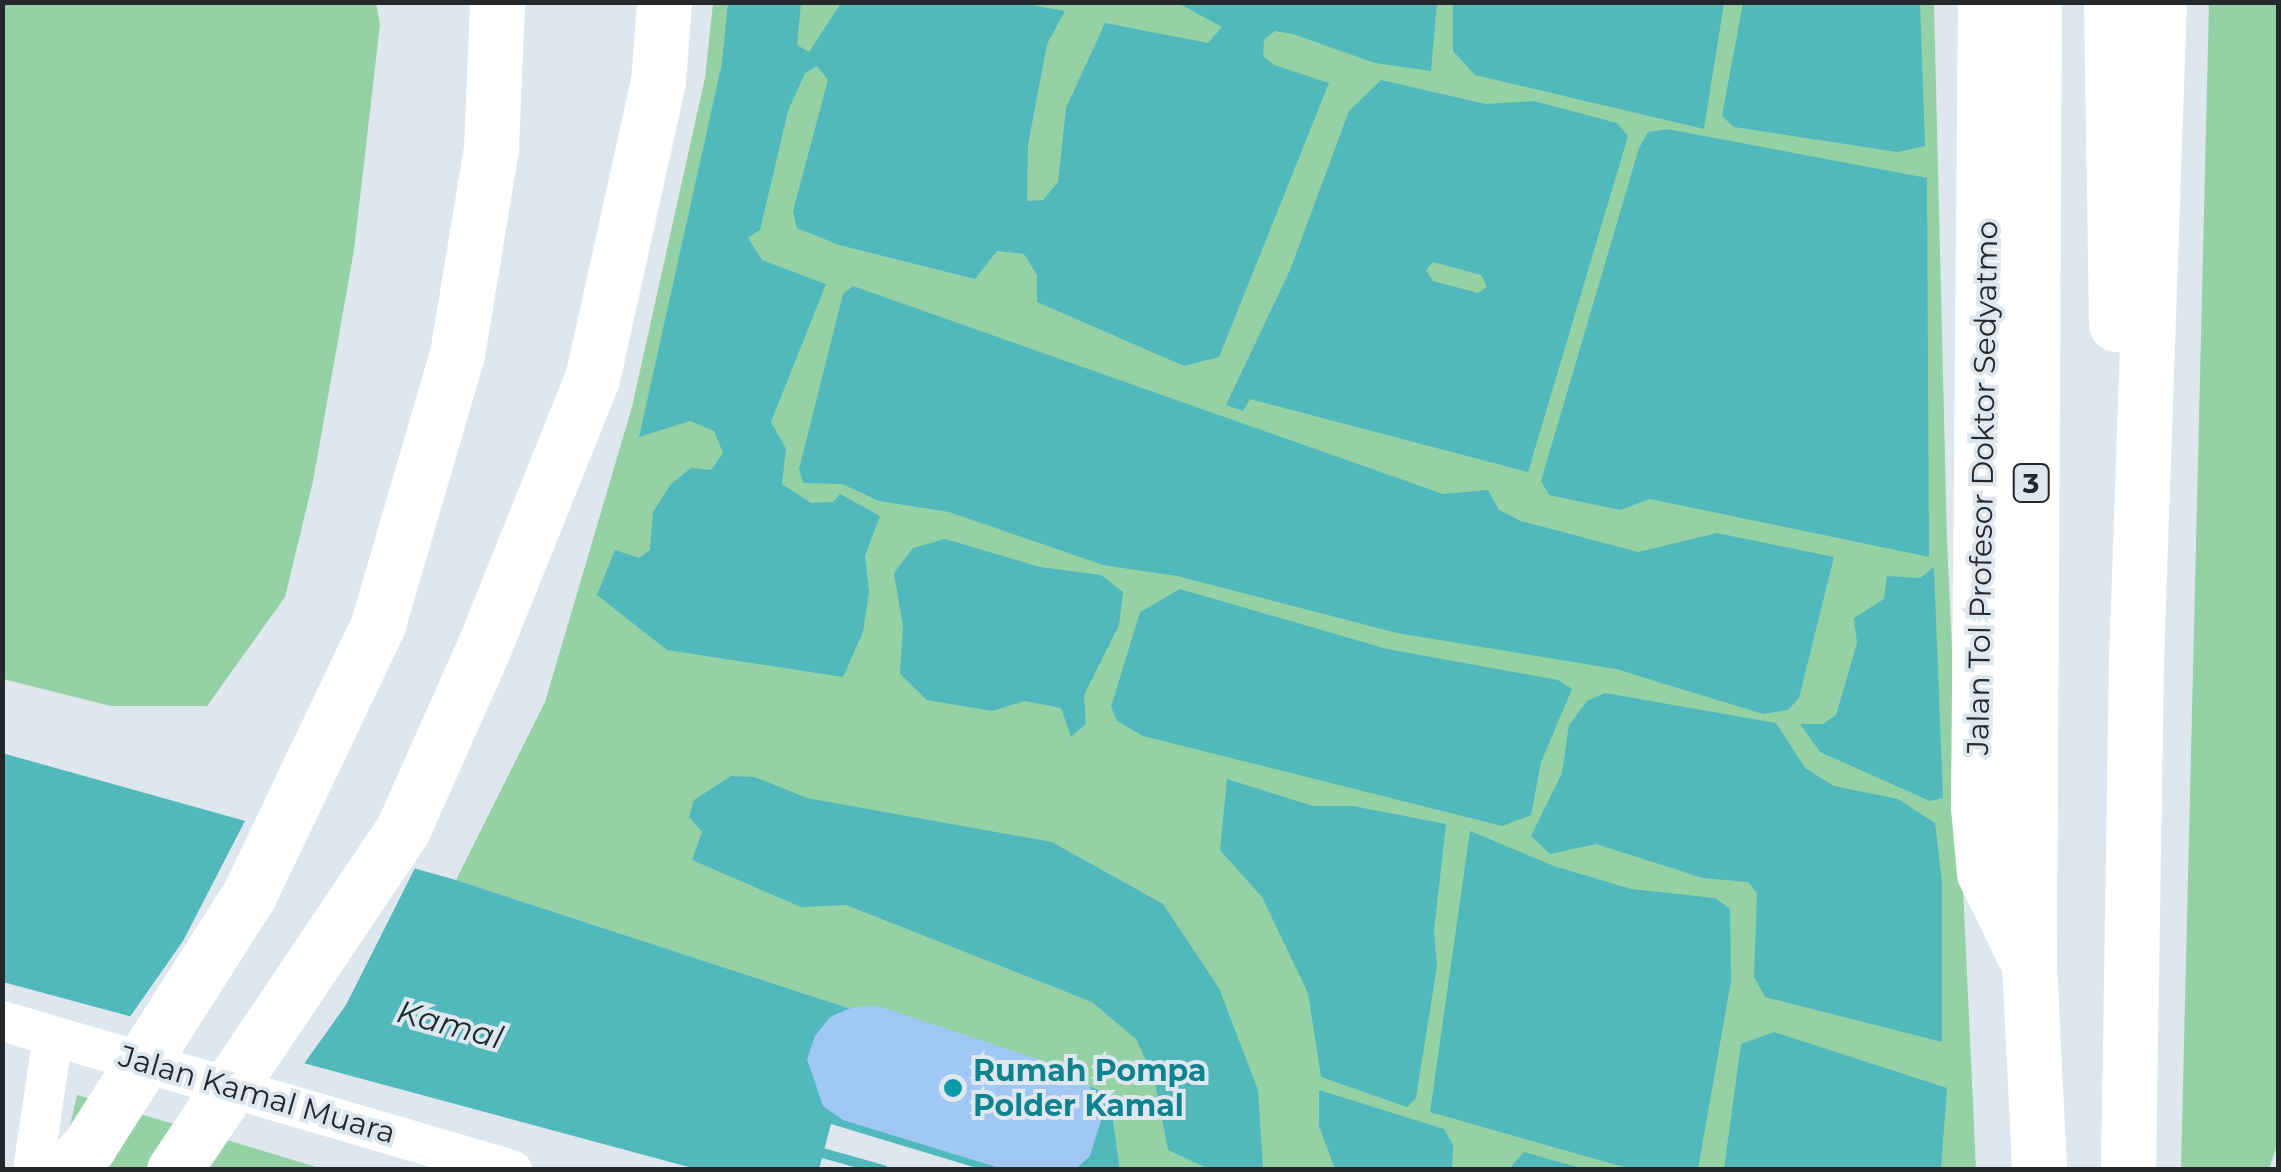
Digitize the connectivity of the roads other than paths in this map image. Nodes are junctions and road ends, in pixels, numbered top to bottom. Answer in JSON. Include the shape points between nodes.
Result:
{"nodes":[{"id":1,"x":664,"y":2,"type":"edge"},
{"id":2,"x":1984,"y":2,"type":"edge"},
{"id":3,"x":2034,"y":2,"type":"edge"},
{"id":4,"x":2111,"y":2,"type":"edge"},
{"id":5,"x":495,"y":18,"type":"edge"},
{"id":6,"x":2159,"y":24,"type":"edge"},
{"id":7,"x":2136,"y":660,"type":"junction"},
{"id":8,"x":2029,"y":963,"type":"junction"},
{"id":9,"x":2,"y":1022,"type":"edge"},
{"id":10,"x":53,"y":1036,"type":"junction"},
{"id":11,"x":33,"y":1170,"type":"edge"},
{"id":12,"x":66,"y":1170,"type":"edge"},
{"id":13,"x":174,"y":1170,"type":"edge"},
{"id":14,"x":512,"y":1170,"type":"edge"},
{"id":15,"x":2039,"y":1170,"type":"edge"},
{"id":16,"x":2128,"y":1170,"type":"edge"}],
"edges":[{"from":1,"to":13,"type":"highway","via":[[658,82],[592,379],[403,828]]},
{"from":2,"to":8,"type":"highway","name":"Jalan Tol Profesor Doktor Sedyatmo","number":"3","via":[[1978,807],[1984,873]]},
{"from":3,"to":8,"type":"highway","name":"Jalan Tol Profesor Doktor Sedyatmo","number":"3"},
{"from":4,"to":7,"type":"highway","via":[[2117,344]]},
{"from":5,"to":12,"type":"highway","via":[[491,148],[457,354],[378,624],[249,895],[89,1146]]},
{"from":6,"to":7,"type":"highway"},
{"from":7,"to":16,"type":"highway"},
{"from":8,"to":15,"type":"highway","name":"Jalan Tol Profesor Doktor Sedyatmo","number":"3"},
{"from":9,"to":10,"type":"street","name":"Jalan Kamal Muara"},
{"from":10,"to":11,"type":"street"},
{"from":10,"to":14,"type":"street","name":"Jalan Kamal Muara"}]}
